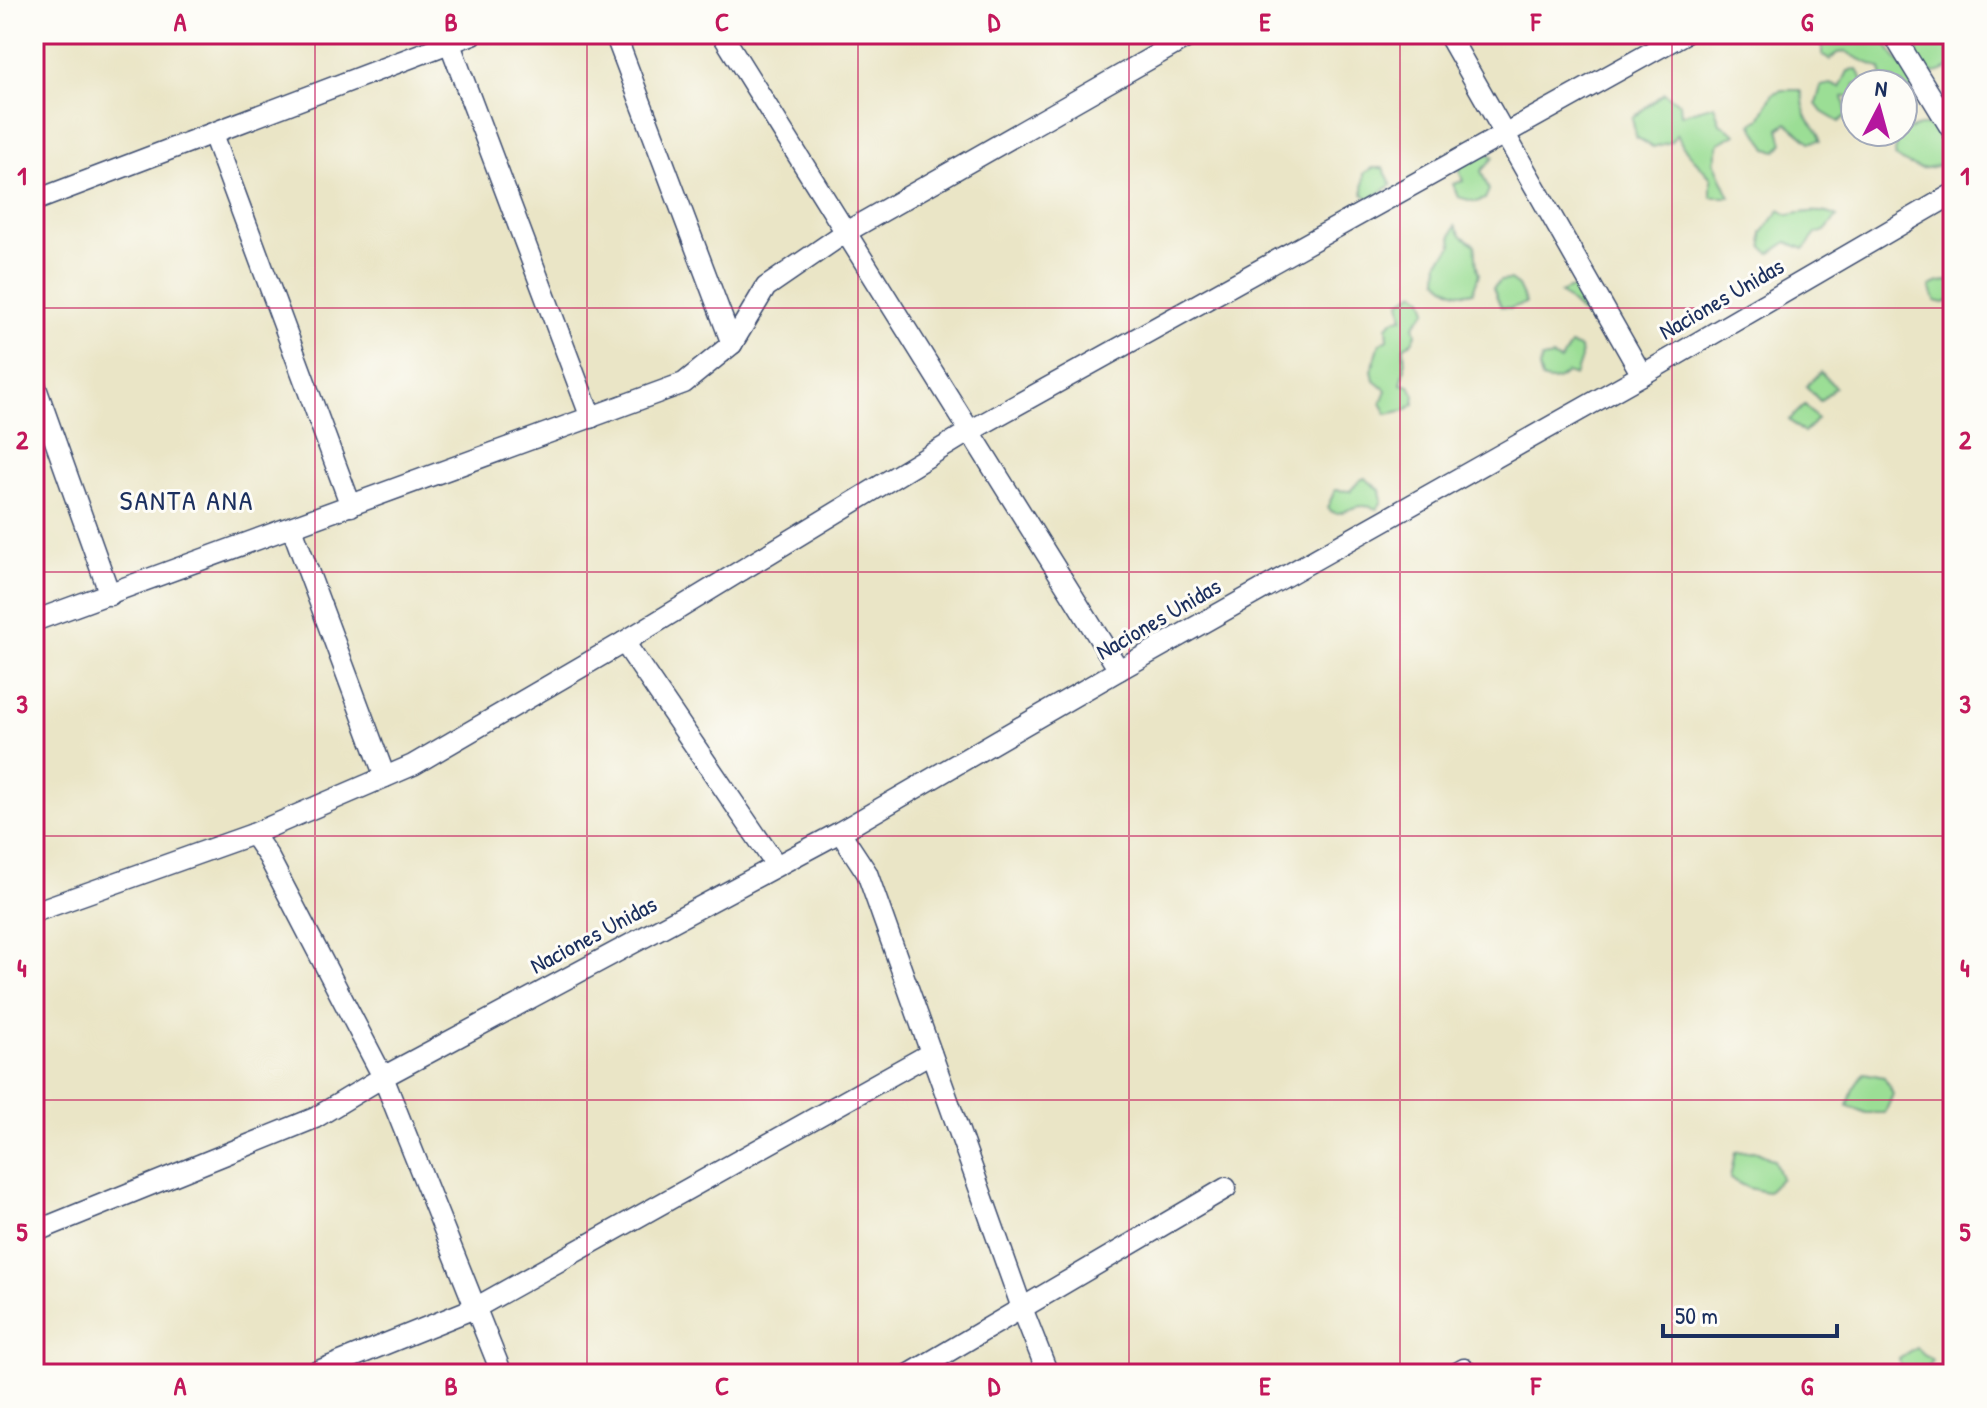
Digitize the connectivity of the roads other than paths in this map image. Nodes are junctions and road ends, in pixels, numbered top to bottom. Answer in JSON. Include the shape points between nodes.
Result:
{"nodes":[{"id":1,"x":473,"y":34,"type":"edge"},
{"id":2,"x":615,"y":34,"type":"edge"},
{"id":3,"x":722,"y":34,"type":"edge"},
{"id":4,"x":1193,"y":34,"type":"edge"},
{"id":5,"x":1448,"y":34,"type":"edge"},
{"id":6,"x":1684,"y":34,"type":"edge"},
{"id":7,"x":1893,"y":34,"type":"edge"},
{"id":8,"x":450,"y":44,"type":"junction"},
{"id":9,"x":1953,"y":132,"type":"edge"},
{"id":10,"x":1505,"y":133,"type":"junction"},
{"id":11,"x":213,"y":134,"type":"junction"},
{"id":12,"x":1953,"y":194,"type":"edge"},
{"id":13,"x":34,"y":201,"type":"edge"},
{"id":14,"x":846,"y":232,"type":"junction"},
{"id":15,"x":732,"y":344,"type":"junction"},
{"id":16,"x":1642,"y":375,"type":"junction"},
{"id":17,"x":34,"y":382,"type":"edge"},
{"id":18,"x":591,"y":418,"type":"junction"},
{"id":19,"x":970,"y":431,"type":"junction"},
{"id":20,"x":351,"y":506,"type":"junction"},
{"id":21,"x":292,"y":528,"type":"junction"},
{"id":22,"x":110,"y":595,"type":"junction"},
{"id":23,"x":34,"y":621,"type":"edge"},
{"id":24,"x":624,"y":642,"type":"junction"},
{"id":25,"x":1119,"y":670,"type":"junction"},
{"id":26,"x":385,"y":777,"type":"junction"},
{"id":27,"x":840,"y":832,"type":"junction"},
{"id":28,"x":253,"y":834,"type":"junction"},
{"id":29,"x":776,"y":865,"type":"junction"},
{"id":30,"x":34,"y":912,"type":"edge"},
{"id":31,"x":931,"y":1053,"type":"junction"},
{"id":32,"x":383,"y":1077,"type":"junction"},
{"id":33,"x":1226,"y":1188,"type":"dead end"},
{"id":34,"x":34,"y":1232,"type":"edge"},
{"id":35,"x":477,"y":1307,"type":"junction"},
{"id":36,"x":1022,"y":1308,"type":"junction"},
{"id":37,"x":311,"y":1374,"type":"edge"},
{"id":38,"x":502,"y":1374,"type":"edge"},
{"id":39,"x":910,"y":1374,"type":"edge"},
{"id":40,"x":1048,"y":1374,"type":"edge"},
{"id":41,"x":1455,"y":1374,"type":"edge"},
{"id":42,"x":1469,"y":1374,"type":"edge"}],
"edges":[{"from":1,"to":8,"type":"street"},
{"from":2,"to":15,"type":"street"},
{"from":3,"to":14,"type":"street"},
{"from":4,"to":14,"type":"street"},
{"from":5,"to":10,"type":"street"},
{"from":6,"to":10,"type":"street"},
{"from":7,"to":9,"type":"street"},
{"from":8,"to":11,"type":"street"},
{"from":8,"to":18,"type":"street"},
{"from":10,"to":16,"type":"street"},
{"from":10,"to":19,"type":"street"},
{"from":11,"to":13,"type":"street"},
{"from":11,"to":20,"type":"street"},
{"from":12,"to":16,"type":"street","name":"Naciones Unidas"},
{"from":14,"to":15,"type":"street","via":[[766,287]]},
{"from":14,"to":19,"type":"street"},
{"from":15,"to":18,"type":"street","via":[[684,383]]},
{"from":16,"to":25,"type":"street","name":"Naciones Unidas"},
{"from":17,"to":22,"type":"street"},
{"from":18,"to":20,"type":"street"},
{"from":19,"to":24,"type":"street"},
{"from":19,"to":25,"type":"street"},
{"from":20,"to":21,"type":"street"},
{"from":21,"to":22,"type":"street"},
{"from":21,"to":26,"type":"street"},
{"from":22,"to":23,"type":"street"},
{"from":24,"to":26,"type":"street"},
{"from":24,"to":29,"type":"street"},
{"from":25,"to":27,"type":"street","name":"Naciones Unidas"},
{"from":26,"to":28,"type":"street"},
{"from":27,"to":29,"type":"street","name":"Naciones Unidas"},
{"from":27,"to":31,"type":"street","via":[[867,873]]},
{"from":28,"to":30,"type":"street"},
{"from":28,"to":32,"type":"street"},
{"from":29,"to":32,"type":"street","name":"Naciones Unidas"},
{"from":31,"to":35,"type":"street"},
{"from":31,"to":36,"type":"street"},
{"from":32,"to":34,"type":"street","name":"Naciones Unidas","via":[[315,1118]]},
{"from":32,"to":35,"type":"street"},
{"from":33,"to":36,"type":"street"},
{"from":35,"to":37,"type":"street"},
{"from":35,"to":38,"type":"street"},
{"from":36,"to":39,"type":"street"},
{"from":36,"to":40,"type":"street"},
{"from":41,"to":42,"type":"street","via":[[1464,1369]]}]}
